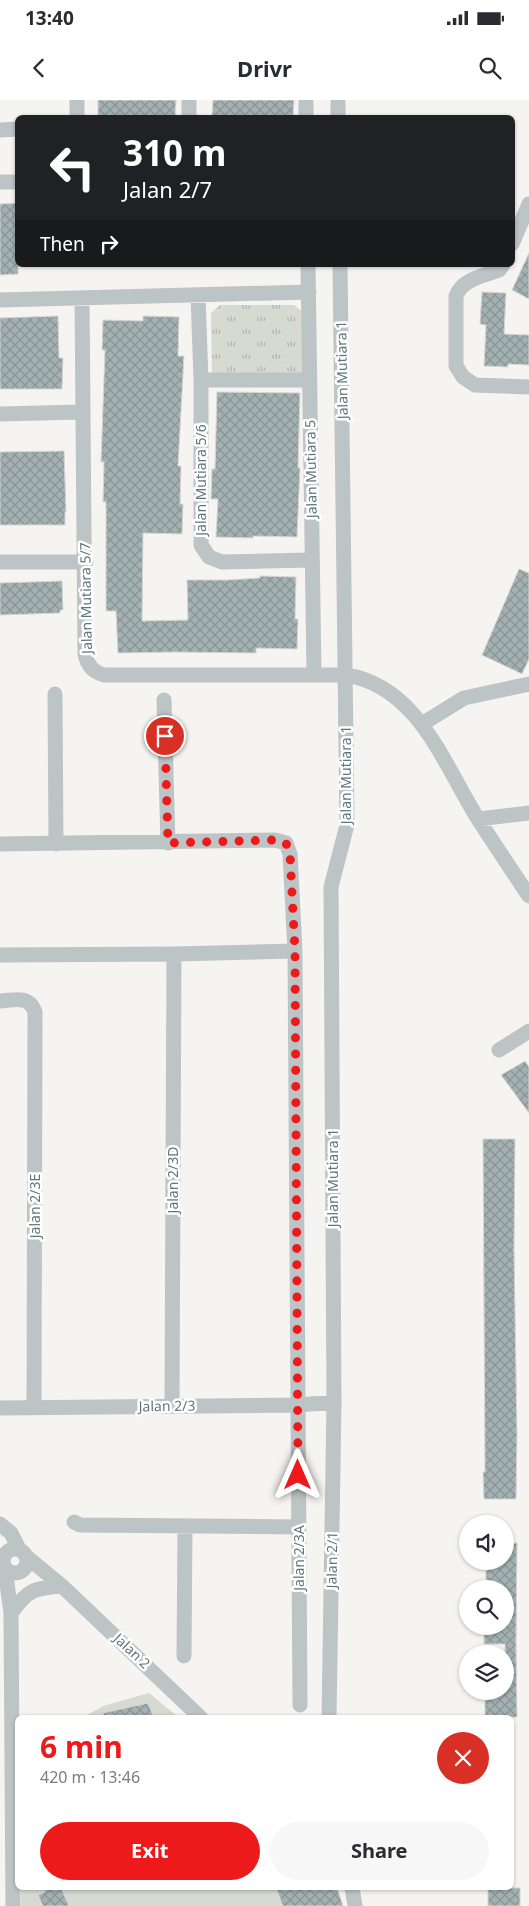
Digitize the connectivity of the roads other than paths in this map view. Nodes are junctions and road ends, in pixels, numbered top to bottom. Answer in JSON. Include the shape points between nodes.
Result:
{"nodes":[{"id":1,"x":77,"y":100,"type":"edge"},
{"id":2,"x":189,"y":100,"type":"edge"},
{"id":3,"x":306,"y":100,"type":"edge"},
{"id":4,"x":338,"y":100,"type":"edge"},
{"id":5,"x":77,"y":115,"type":"edge"},
{"id":6,"x":190,"y":115,"type":"edge"},
{"id":7,"x":306,"y":115,"type":"edge"},
{"id":8,"x":338,"y":115,"type":"edge"},
{"id":9,"x":15,"y":129,"type":"edge"},
{"id":10,"x":0,"y":130,"type":"edge"},
{"id":11,"x":0,"y":182,"type":"edge"},
{"id":12,"x":15,"y":182,"type":"edge"},
{"id":13,"x":529,"y":204,"type":"edge"},
{"id":14,"x":515,"y":237,"type":"edge"},
{"id":15,"x":308,"y":267,"type":"edge"},
{"id":16,"x":340,"y":267,"type":"edge"},
{"id":17,"x":502,"y":267,"type":"edge"},
{"id":18,"x":309,"y":292,"type":"junction"},
{"id":19,"x":198,"y":296,"type":"junction"},
{"id":20,"x":82,"y":298,"type":"junction"},
{"id":21,"x":0,"y":300,"type":"edge"},
{"id":22,"x":202,"y":380,"type":"junction"},
{"id":23,"x":310,"y":380,"type":"junction"},
{"id":24,"x":529,"y":387,"type":"edge"},
{"id":25,"x":82,"y":412,"type":"junction"},
{"id":26,"x":0,"y":414,"type":"edge"},
{"id":27,"x":312,"y":560,"type":"junction"},
{"id":28,"x":0,"y":562,"type":"edge"},
{"id":29,"x":86,"y":562,"type":"junction"},
{"id":30,"x":314,"y":674,"type":"junction"},
{"id":31,"x":346,"y":675,"type":"junction"},
{"id":32,"x":529,"y":684,"type":"edge"},
{"id":33,"x":56,"y":694,"type":"dead end"},
{"id":34,"x":164,"y":700,"type":"dead end"},
{"id":35,"x":422,"y":724,"type":"junction"},
{"id":36,"x":529,"y":813,"type":"edge"},
{"id":37,"x":478,"y":819,"type":"junction"},
{"id":38,"x":168,"y":843,"type":"junction"},
{"id":39,"x":0,"y":844,"type":"edge"},
{"id":40,"x":56,"y":844,"type":"junction"},
{"id":41,"x":529,"y":896,"type":"edge"},
{"id":42,"x":295,"y":951,"type":"junction"},
{"id":43,"x":174,"y":954,"type":"junction"},
{"id":44,"x":0,"y":955,"type":"edge"},
{"id":45,"x":0,"y":1001,"type":"edge"},
{"id":46,"x":529,"y":1032,"type":"edge"},
{"id":47,"x":499,"y":1050,"type":"dead end"},
{"id":48,"x":334,"y":1402,"type":"junction"},
{"id":49,"x":298,"y":1405,"type":"junction"},
{"id":50,"x":172,"y":1406,"type":"junction"},
{"id":51,"x":0,"y":1408,"type":"edge"},
{"id":52,"x":34,"y":1408,"type":"junction"},
{"id":53,"x":74,"y":1522,"type":"dead end"},
{"id":54,"x":0,"y":1524,"type":"edge"},
{"id":55,"x":185,"y":1526,"type":"junction"},
{"id":56,"x":299,"y":1526,"type":"junction"},
{"id":57,"x":13,"y":1559,"type":"edge"},
{"id":58,"x":62,"y":1586,"type":"junction"},
{"id":59,"x":11,"y":1613,"type":"junction"},
{"id":60,"x":184,"y":1656,"type":"dead end"},
{"id":61,"x":6,"y":1677,"type":"edge"},
{"id":62,"x":300,"y":1705,"type":"dead end"},
{"id":63,"x":198,"y":1715,"type":"edge"},
{"id":64,"x":329,"y":1715,"type":"edge"},
{"id":65,"x":5,"y":1718,"type":"edge"},
{"id":66,"x":352,"y":1890,"type":"edge"},
{"id":67,"x":13,"y":1906,"type":"edge"},
{"id":68,"x":356,"y":1906,"type":"edge"}],
"edges":[{"from":1,"to":5,"type":"street"},
{"from":2,"to":6,"type":"street"},
{"from":3,"to":7,"type":"street"},
{"from":4,"to":8,"type":"street"},
{"from":9,"to":10,"type":"street"},
{"from":11,"to":12,"type":"street"},
{"from":13,"to":14,"type":"street"},
{"from":15,"to":18,"type":"street","name":"Jalan Mutiara 5"},
{"from":16,"to":31,"type":"street","name":"Jalan Mutiara 1"},
{"from":17,"to":24,"type":"street","via":[[465,283],[459,289],[456,296],[456,366],[463,377],[475,385]]},
{"from":18,"to":19,"type":"street"},
{"from":18,"to":23,"type":"street","name":"Jalan Mutiara 5"},
{"from":19,"to":20,"type":"street"},
{"from":19,"to":22,"type":"street","name":"Jalan Mutiara 5/6"},
{"from":20,"to":21,"type":"street"},
{"from":20,"to":25,"type":"street","name":"Jalan Mutiara 5/7"},
{"from":22,"to":23,"type":"street"},
{"from":22,"to":27,"type":"street","name":"Jalan Mutiara 5/6","via":[[201,545],[209,556],[222,562]]},
{"from":23,"to":27,"type":"street","name":"Jalan Mutiara 5"},
{"from":25,"to":26,"type":"street"},
{"from":25,"to":29,"type":"street","name":"Jalan Mutiara 5/7"},
{"from":27,"to":30,"type":"street","name":"Jalan Mutiara 5"},
{"from":28,"to":29,"type":"street"},
{"from":29,"to":30,"type":"street","name":"Jalan Mutiara 5/7","via":[[85,654],[88,665],[100,674]]},
{"from":30,"to":31,"type":"street","name":"Jalan Mutiara 5/7"},
{"from":31,"to":35,"type":"street","name":"Jalan Mutiara 5/7","via":[[361,677],[386,689]]},
{"from":31,"to":48,"type":"street","name":"Jalan Mutiara 1","via":[[347,825],[331,887]]},
{"from":32,"to":35,"type":"street","via":[[464,698]]},
{"from":33,"to":40,"type":"street"},
{"from":34,"to":38,"type":"street"},
{"from":35,"to":37,"type":"street","name":"Jalan Mutiara 5/7"},
{"from":36,"to":37,"type":"street"},
{"from":37,"to":41,"type":"street","name":"Jalan Mutiara 5/7"},
{"from":38,"to":40,"type":"street"},
{"from":38,"to":42,"type":"street","name":"Jalan 2/3A","via":[[276,840],[286,843],[290,854]]},
{"from":39,"to":40,"type":"street"},
{"from":42,"to":43,"type":"street"},
{"from":42,"to":49,"type":"street","name":"Jalan 2/3A"},
{"from":43,"to":44,"type":"street"},
{"from":43,"to":50,"type":"street","name":"Jalan 2/3D"},
{"from":45,"to":52,"type":"street","name":"Jalan 2/3E","via":[[25,1000],[32,1004],[35,1012]]},
{"from":46,"to":47,"type":"street"},
{"from":48,"to":49,"type":"street","name":"Jalan 2/3"},
{"from":48,"to":64,"type":"street","name":"Jalan 2/1"},
{"from":49,"to":50,"type":"street","name":"Jalan 2/3"},
{"from":49,"to":56,"type":"street","name":"Jalan 2/3A"},
{"from":50,"to":52,"type":"street","name":"Jalan 2/3"},
{"from":51,"to":52,"type":"street","name":"Jalan 2/3"},
{"from":53,"to":55,"type":"street","via":[[80,1525]]},
{"from":54,"to":57,"type":"street","via":[[12,1533]]},
{"from":55,"to":56,"type":"street"},
{"from":55,"to":60,"type":"street"},
{"from":56,"to":62,"type":"street","name":"Jalan 2/3A"},
{"from":57,"to":58,"type":"street","name":"Jalan 2"},
{"from":57,"to":59,"type":"street"},
{"from":58,"to":59,"type":"street","via":[[34,1590],[23,1596]]},
{"from":58,"to":63,"type":"street","name":"Jalan 2"},
{"from":59,"to":61,"type":"street"},
{"from":61,"to":65,"type":"street"},
{"from":65,"to":67,"type":"street"},
{"from":66,"to":68,"type":"street"}]}
